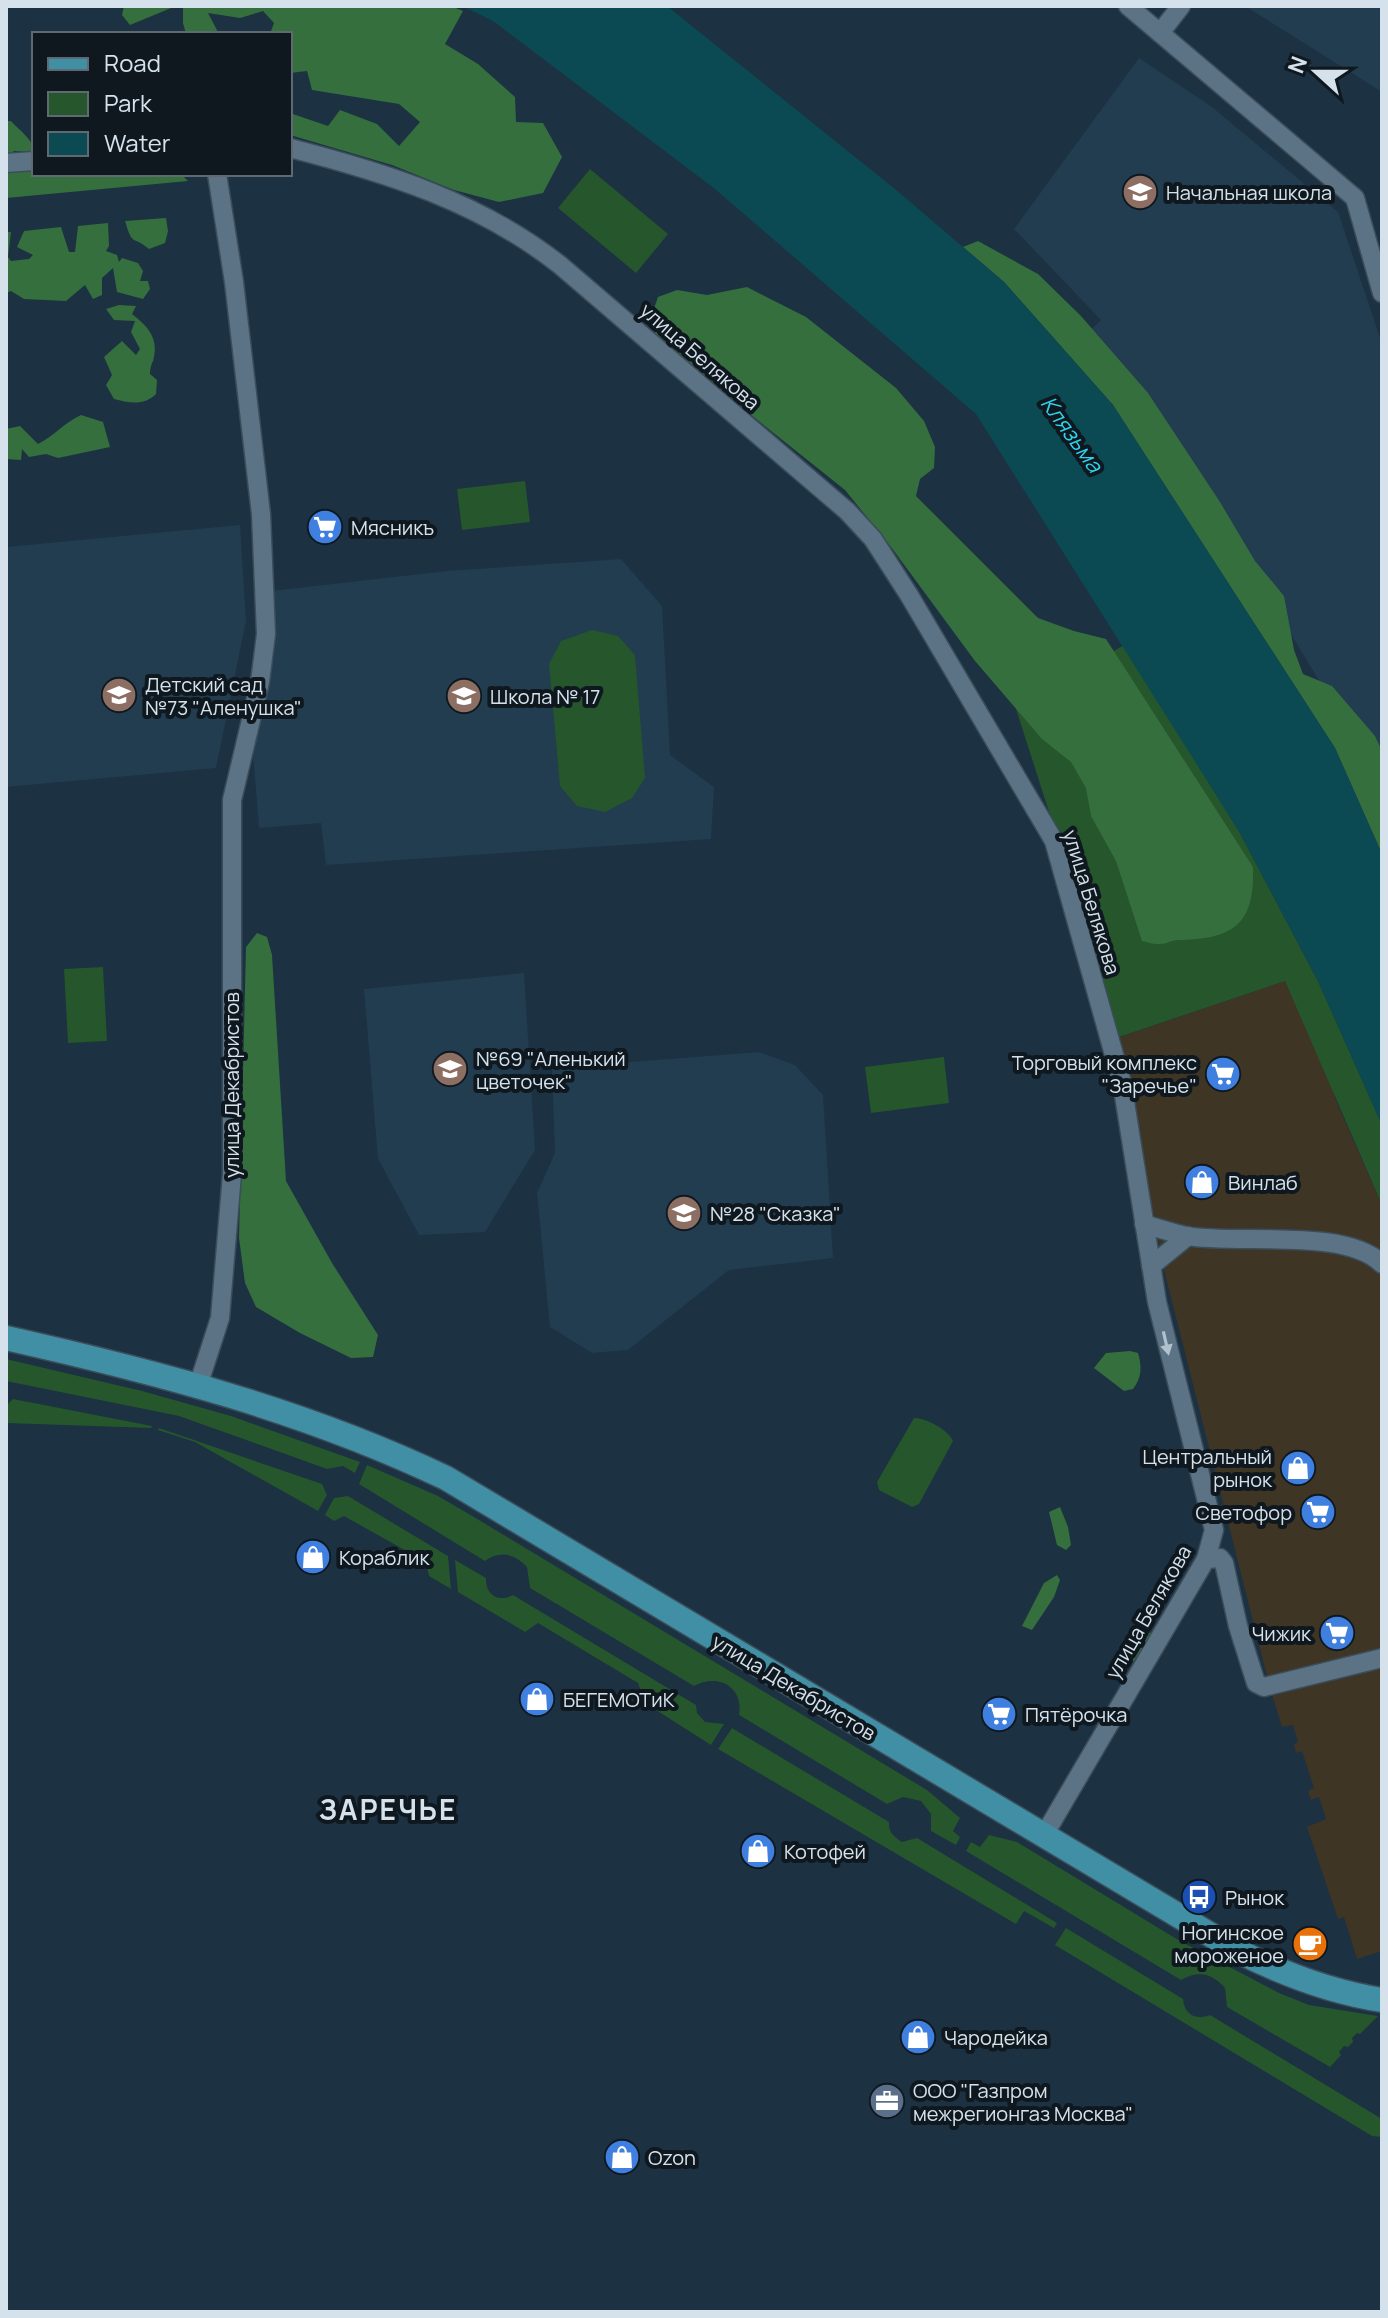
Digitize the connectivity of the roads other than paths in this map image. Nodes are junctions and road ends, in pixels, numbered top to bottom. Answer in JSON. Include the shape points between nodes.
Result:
{"nodes":[{"id":1,"x":1128,"y":6,"type":"edge"},
{"id":2,"x":1181,"y":6,"type":"edge"},
{"id":3,"x":1160,"y":33,"type":"junction"},
{"id":4,"x":292,"y":149,"type":"edge"},
{"id":5,"x":32,"y":161,"type":"edge"},
{"id":6,"x":6,"y":163,"type":"edge"},
{"id":7,"x":217,"y":176,"type":"edge"},
{"id":8,"x":1382,"y":293,"type":"edge"},
{"id":9,"x":1144,"y":1224,"type":"junction"},
{"id":10,"x":1188,"y":1236,"type":"junction"},
{"id":11,"x":1382,"y":1264,"type":"edge"},
{"id":12,"x":1151,"y":1266,"type":"junction"},
{"id":13,"x":6,"y":1338,"type":"edge"},
{"id":14,"x":198,"y":1386,"type":"junction"},
{"id":15,"x":1206,"y":1559,"type":"junction"},
{"id":16,"x":1382,"y":1658,"type":"edge"},
{"id":17,"x":1043,"y":1837,"type":"junction"},
{"id":18,"x":1382,"y":2000,"type":"edge"}],
"edges":[{"from":1,"to":3,"type":"street"},
{"from":2,"to":3,"type":"street"},
{"from":3,"to":8,"type":"street","via":[[1355,198]]},
{"from":4,"to":9,"type":"street","name":"улица Белякова","via":[[445,196],[531,243],[835,500],[873,539],[1054,841],[1122,1083]]},
{"from":5,"to":6,"type":"street"},
{"from":7,"to":14,"type":"street","name":"улица Декабристов","via":[[261,514],[266,634],[260,682],[235,780],[232,1174],[220,1318]]},
{"from":9,"to":10,"type":"street"},
{"from":9,"to":12,"type":"street","name":"улица Белякова"},
{"from":10,"to":11,"type":"street","via":[[1330,1244],[1356,1248]]},
{"from":10,"to":12,"type":"street"},
{"from":12,"to":15,"type":"street","name":"улица Белякова","one_way":true,"via":[[1168,1355],[1214,1530]]},
{"from":13,"to":14,"type":"main road","name":"улица Декабристов"},
{"from":14,"to":17,"type":"main road","name":"улица Декабристов","via":[[374,1445],[446,1478]]},
{"from":15,"to":16,"type":"street","via":[[1220,1558],[1224,1563],[1256,1683],[1264,1687]]},
{"from":15,"to":17,"type":"street","name":"улица Белякова"},
{"from":17,"to":18,"type":"main road","name":"улица Декабристов","via":[[1266,1965],[1343,1993]]}]}
